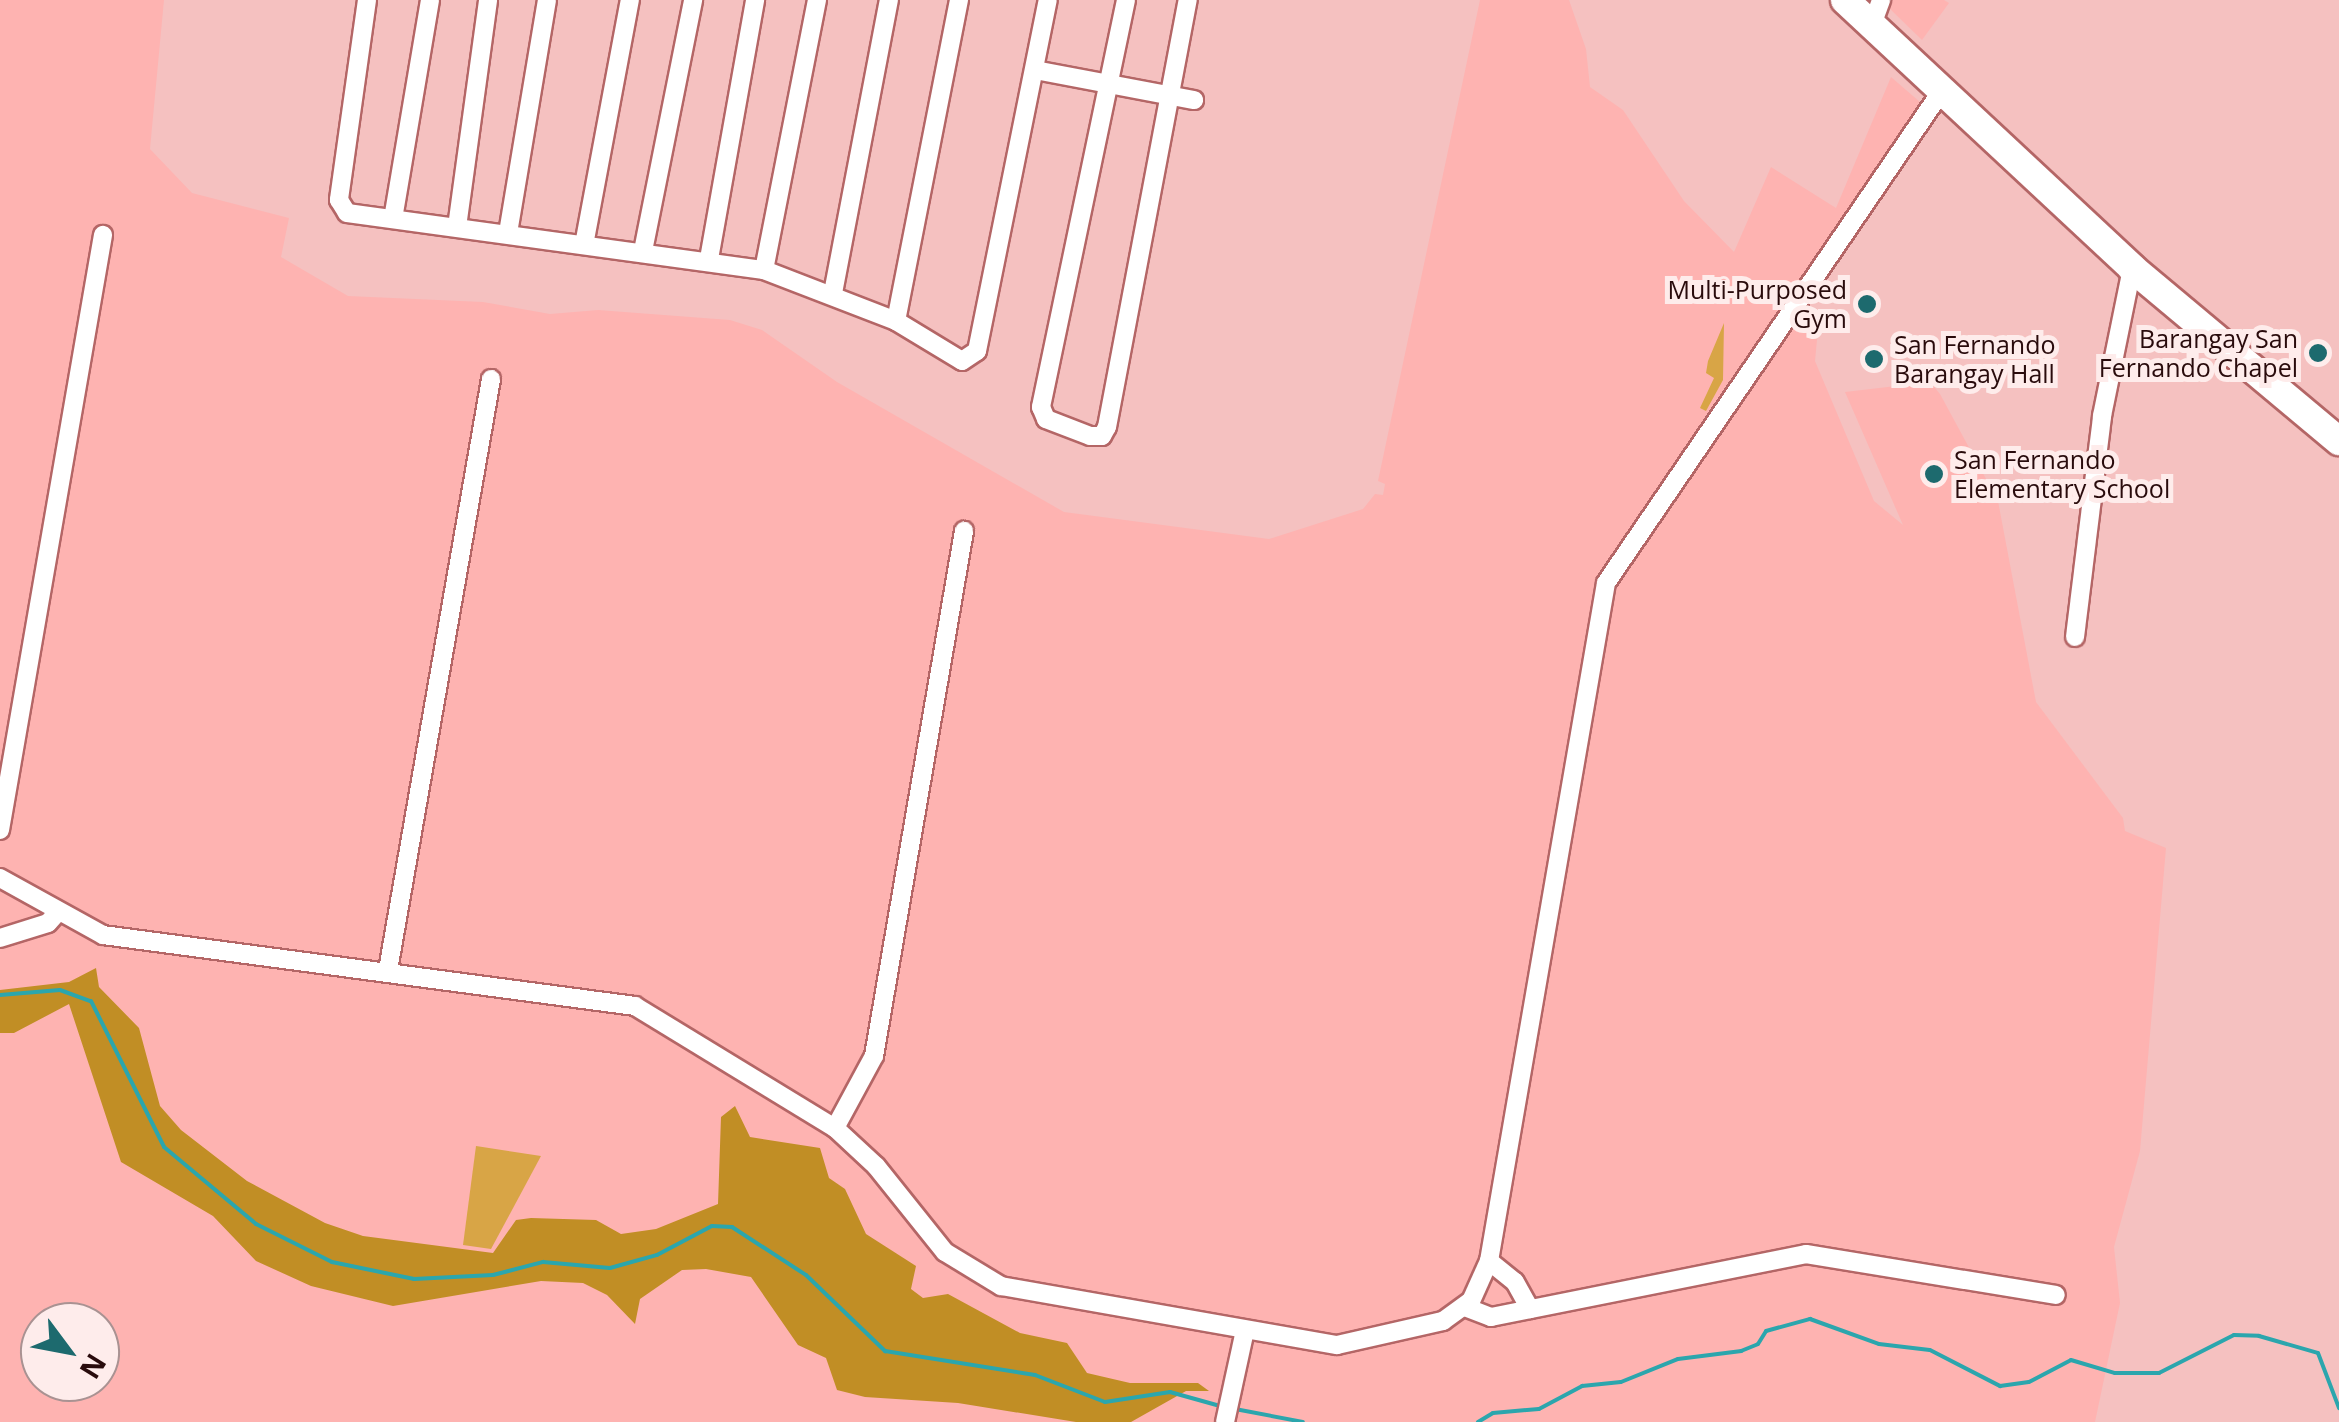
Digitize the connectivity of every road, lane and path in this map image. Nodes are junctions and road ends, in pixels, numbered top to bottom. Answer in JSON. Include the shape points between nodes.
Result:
{"nodes":[{"id":1,"x":367,"y":0,"type":"edge"},
{"id":2,"x":430,"y":0,"type":"edge"},
{"id":3,"x":488,"y":0,"type":"edge"},
{"id":4,"x":547,"y":0,"type":"edge"},
{"id":5,"x":630,"y":0,"type":"edge"},
{"id":6,"x":693,"y":0,"type":"edge"},
{"id":7,"x":755,"y":0,"type":"edge"},
{"id":8,"x":817,"y":0,"type":"edge"},
{"id":9,"x":888,"y":0,"type":"edge"},
{"id":10,"x":959,"y":0,"type":"edge"},
{"id":11,"x":1048,"y":0,"type":"edge"},
{"id":12,"x":1126,"y":0,"type":"edge"},
{"id":13,"x":1188,"y":0,"type":"edge"},
{"id":14,"x":1845,"y":0,"type":"edge"},
{"id":15,"x":1876,"y":12,"type":"edge"},
{"id":16,"x":1034,"y":70,"type":"junction"},
{"id":17,"x":1112,"y":82,"type":"junction"},
{"id":18,"x":1941,"y":92,"type":"junction"},
{"id":19,"x":1170,"y":95,"type":"junction"},
{"id":20,"x":1194,"y":100,"type":"dead end"},
{"id":21,"x":393,"y":218,"type":"junction"},
{"id":22,"x":456,"y":227,"type":"junction"},
{"id":23,"x":508,"y":233,"type":"junction"},
{"id":24,"x":103,"y":235,"type":"dead end"},
{"id":25,"x":584,"y":245,"type":"junction"},
{"id":26,"x":642,"y":251,"type":"junction"},
{"id":27,"x":709,"y":259,"type":"junction"},
{"id":28,"x":2132,"y":268,"type":"junction"},
{"id":29,"x":764,"y":270,"type":"junction"},
{"id":30,"x":833,"y":294,"type":"junction"},
{"id":31,"x":896,"y":321,"type":"junction"},
{"id":32,"x":491,"y":378,"type":"dead end"},
{"id":33,"x":2339,"y":441,"type":"edge"},
{"id":34,"x":964,"y":531,"type":"dead end"},
{"id":35,"x":2075,"y":637,"type":"dead end"},
{"id":36,"x":0,"y":830,"type":"edge"},
{"id":37,"x":0,"y":878,"type":"edge"},
{"id":38,"x":58,"y":913,"type":"junction"},
{"id":39,"x":0,"y":938,"type":"edge"},
{"id":40,"x":388,"y":970,"type":"junction"},
{"id":41,"x":835,"y":1128,"type":"junction"},
{"id":42,"x":1489,"y":1261,"type":"junction"},
{"id":43,"x":2056,"y":1294,"type":"dead end"},
{"id":44,"x":1465,"y":1307,"type":"junction"},
{"id":45,"x":1530,"y":1309,"type":"junction"},
{"id":46,"x":1245,"y":1330,"type":"junction"},
{"id":47,"x":1225,"y":1422,"type":"edge"}],
"edges":[{"from":1,"to":21,"type":"street","via":[[339,200],[346,212]]},
{"from":2,"to":21,"type":"street"},
{"from":3,"to":22,"type":"street"},
{"from":4,"to":23,"type":"street"},
{"from":5,"to":25,"type":"street"},
{"from":6,"to":26,"type":"street"},
{"from":7,"to":27,"type":"street"},
{"from":8,"to":29,"type":"street"},
{"from":9,"to":30,"type":"street"},
{"from":10,"to":31,"type":"street"},
{"from":11,"to":16,"type":"street"},
{"from":12,"to":17,"type":"street"},
{"from":13,"to":19,"type":"street"},
{"from":14,"to":15,"type":"highway"},
{"from":15,"to":18,"type":"highway"},
{"from":16,"to":17,"type":"street"},
{"from":16,"to":31,"type":"street","via":[[976,351],[962,360]]},
{"from":17,"to":19,"type":"street"},
{"from":17,"to":19,"type":"street","via":[[1041,407],[1046,419],[1090,436],[1102,436],[1108,427]]},
{"from":18,"to":28,"type":"highway"},
{"from":18,"to":42,"type":"street","via":[[1608,579]]},
{"from":19,"to":20,"type":"street"},
{"from":21,"to":22,"type":"street"},
{"from":22,"to":23,"type":"street"},
{"from":23,"to":25,"type":"street"},
{"from":24,"to":36,"type":"street"},
{"from":25,"to":26,"type":"street"},
{"from":26,"to":27,"type":"street"},
{"from":27,"to":29,"type":"street"},
{"from":28,"to":33,"type":"highway"},
{"from":28,"to":35,"type":"street","via":[[2102,416]]},
{"from":29,"to":30,"type":"street"},
{"from":30,"to":31,"type":"street"},
{"from":32,"to":40,"type":"street"},
{"from":34,"to":41,"type":"street","via":[[874,1056]]},
{"from":37,"to":38,"type":"street"},
{"from":38,"to":39,"type":"street","via":[[48,923]]},
{"from":38,"to":40,"type":"street","via":[[102,935]]},
{"from":40,"to":41,"type":"street","via":[[626,1002]]},
{"from":41,"to":46,"type":"street","via":[[876,1166],[938,1245],[979,1277],[1028,1293]]},
{"from":42,"to":44,"type":"street"},
{"from":42,"to":45,"type":"street","via":[[1515,1282]]},
{"from":43,"to":45,"type":"street","via":[[1806,1254]]},
{"from":44,"to":45,"type":"street","via":[[1484,1317]]},
{"from":44,"to":46,"type":"street","via":[[1434,1324],[1352,1344]]},
{"from":46,"to":47,"type":"street"}]}
